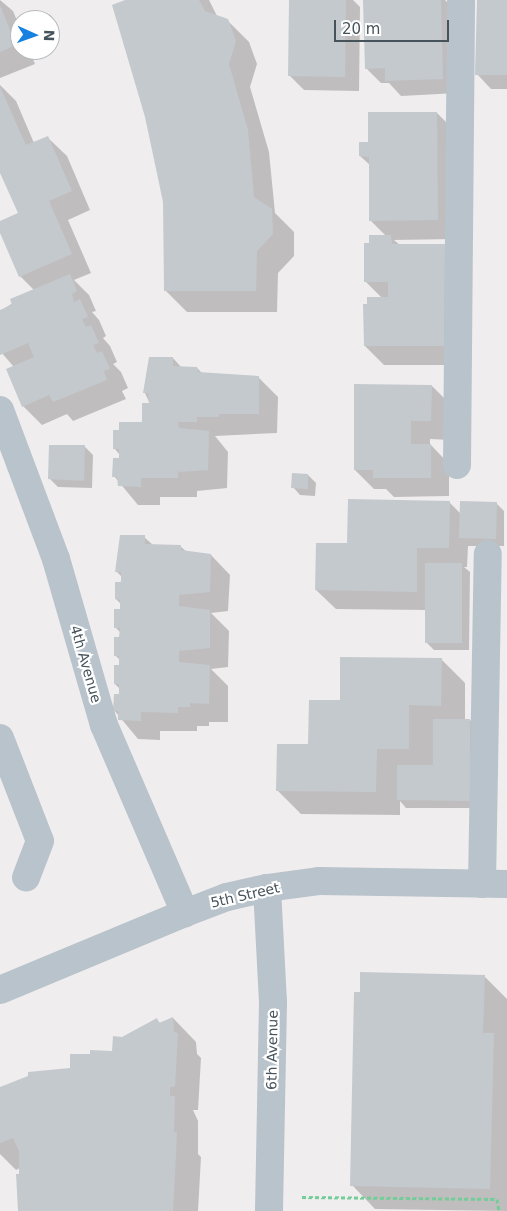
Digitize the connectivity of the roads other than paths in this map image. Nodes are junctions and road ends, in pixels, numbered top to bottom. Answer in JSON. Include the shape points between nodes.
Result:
{"nodes":[{"id":1,"x":461,"y":0,"type":"edge"},
{"id":2,"x":0,"y":410,"type":"edge"},
{"id":3,"x":457,"y":465,"type":"dead end"},
{"id":4,"x":488,"y":554,"type":"dead end"},
{"id":5,"x":0,"y":738,"type":"edge"},
{"id":6,"x":26,"y":877,"type":"dead end"},
{"id":7,"x":495,"y":884,"type":"edge"},
{"id":8,"x":267,"y":888,"type":"junction"},
{"id":9,"x":184,"y":912,"type":"junction"},
{"id":10,"x":0,"y":990,"type":"edge"},
{"id":11,"x":269,"y":1211,"type":"edge"}],
"edges":[{"from":1,"to":3,"type":"street"},
{"from":2,"to":9,"type":"street","name":"4th Avenue","via":[[56,560],[104,725]]},
{"from":4,"to":7,"type":"street"},
{"from":5,"to":6,"type":"street","via":[[40,841]]},
{"from":7,"to":8,"type":"street","name":"5th Street","via":[[319,881]]},
{"from":8,"to":9,"type":"street","name":"5th Street"},
{"from":8,"to":11,"type":"street","name":"6th Avenue","via":[[273,1002]]},
{"from":9,"to":10,"type":"street","name":"5th Street"}]}
